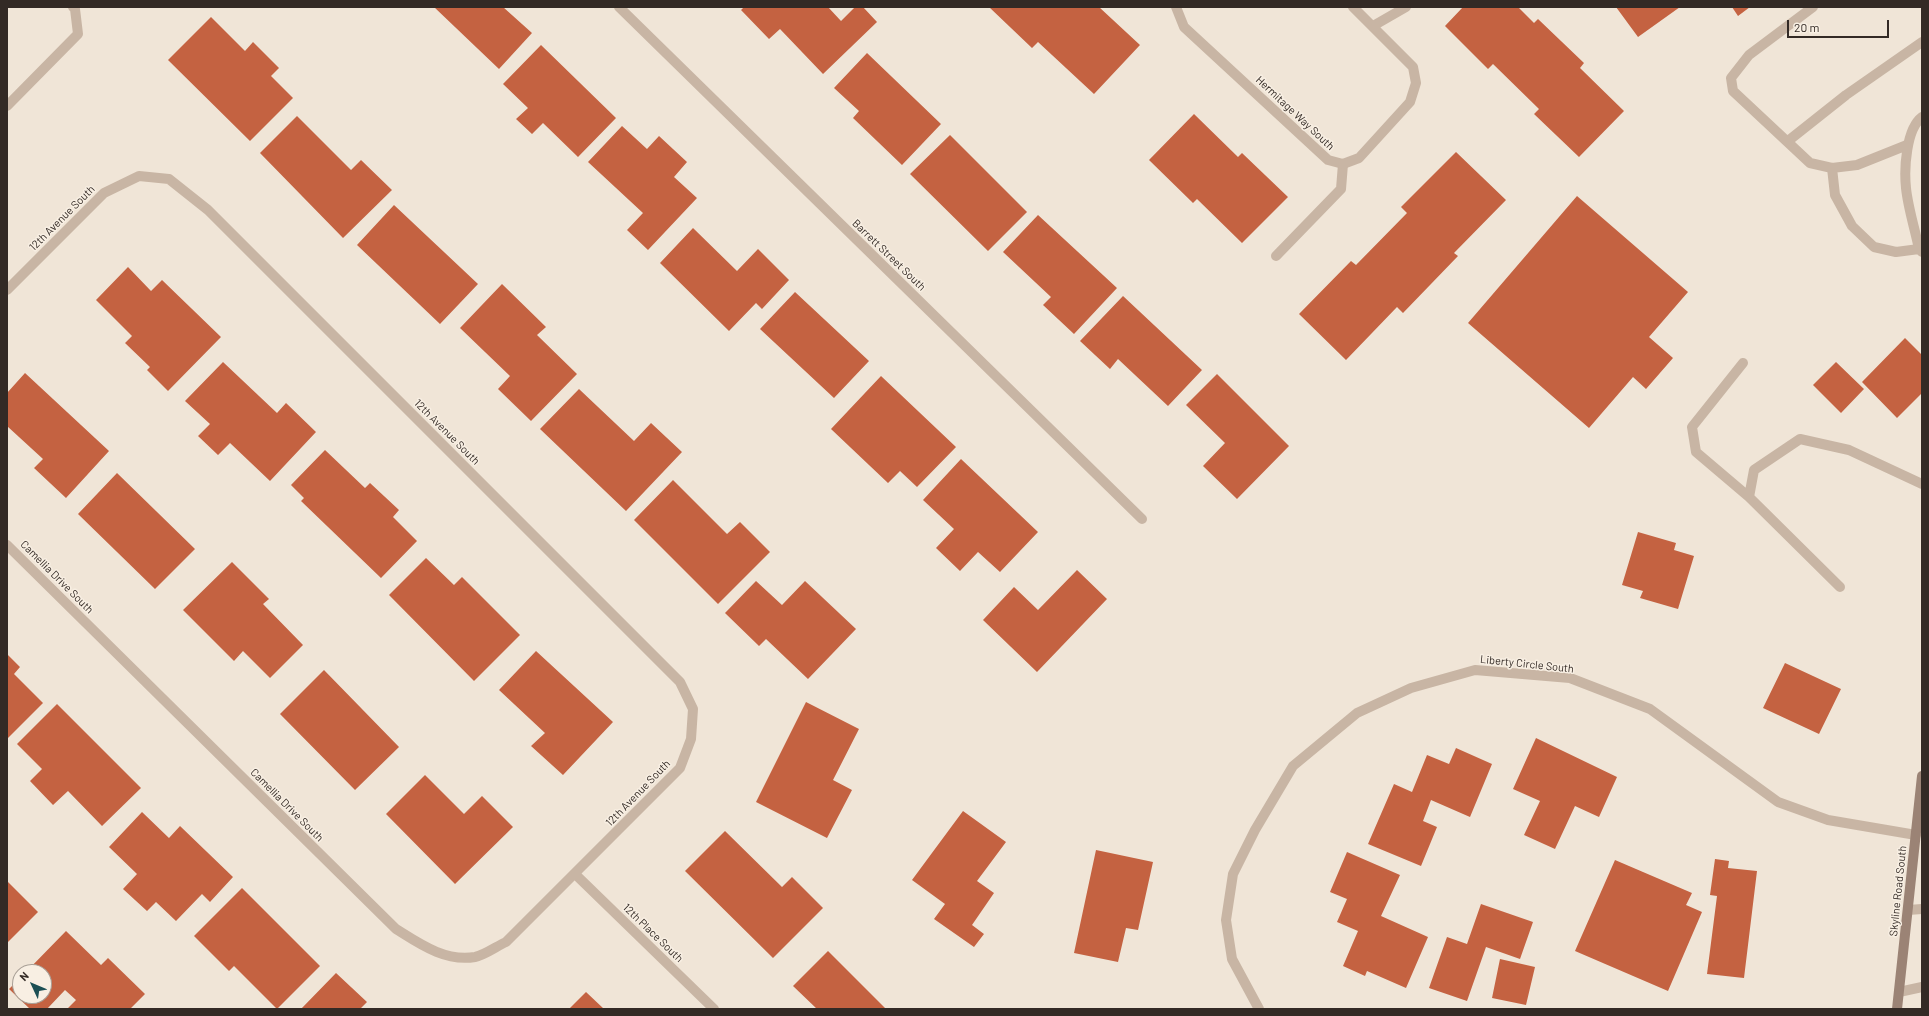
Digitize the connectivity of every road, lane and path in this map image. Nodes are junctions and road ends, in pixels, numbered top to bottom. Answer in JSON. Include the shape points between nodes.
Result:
{"nodes":[{"id":1,"x":73,"y":7,"type":"edge"},
{"id":2,"x":619,"y":7,"type":"edge"},
{"id":3,"x":1176,"y":7,"type":"edge"},
{"id":4,"x":1353,"y":7,"type":"edge"},
{"id":5,"x":1406,"y":7,"type":"edge"},
{"id":6,"x":1813,"y":7,"type":"edge"},
{"id":7,"x":1373,"y":26,"type":"junction"},
{"id":8,"x":1922,"y":42,"type":"edge"},
{"id":9,"x":7,"y":106,"type":"edge"},
{"id":10,"x":1922,"y":117,"type":"edge"},
{"id":11,"x":1788,"y":141,"type":"junction"},
{"id":12,"x":1907,"y":145,"type":"junction"},
{"id":13,"x":1343,"y":164,"type":"junction"},
{"id":14,"x":1832,"y":168,"type":"junction"},
{"id":15,"x":1920,"y":250,"type":"edge"},
{"id":16,"x":1276,"y":256,"type":"dead end"},
{"id":17,"x":7,"y":290,"type":"edge"},
{"id":18,"x":1743,"y":363,"type":"dead end"},
{"id":19,"x":1922,"y":484,"type":"edge"},
{"id":20,"x":1749,"y":497,"type":"junction"},
{"id":21,"x":1142,"y":519,"type":"dead end"},
{"id":22,"x":7,"y":545,"type":"edge"},
{"id":23,"x":1840,"y":587,"type":"dead end"},
{"id":24,"x":1922,"y":776,"type":"edge"},
{"id":25,"x":1916,"y":835,"type":"junction"},
{"id":26,"x":575,"y":874,"type":"junction"},
{"id":27,"x":1922,"y":908,"type":"edge"},
{"id":28,"x":1908,"y":910,"type":"junction"},
{"id":29,"x":1922,"y":987,"type":"edge"},
{"id":30,"x":1899,"y":992,"type":"junction"},
{"id":31,"x":714,"y":1009,"type":"edge"},
{"id":32,"x":1259,"y":1009,"type":"edge"},
{"id":33,"x":1897,"y":1009,"type":"edge"}],
"edges":[{"from":1,"to":9,"type":"street","via":[[78,34]]},
{"from":2,"to":21,"type":"street","name":"Barrett Street South"},
{"from":3,"to":13,"type":"street","name":"Hermitage Way South","via":[[1184,27],[1328,160]]},
{"from":4,"to":7,"type":"street"},
{"from":5,"to":7,"type":"street"},
{"from":6,"to":11,"type":"street","via":[[1748,55],[1731,78],[1733,91]]},
{"from":7,"to":13,"type":"street","via":[[1413,67],[1416,83],[1410,102],[1359,158]]},
{"from":8,"to":11,"type":"street","via":[[1846,95]]},
{"from":10,"to":12,"type":"street"},
{"from":11,"to":14,"type":"street","via":[[1810,163]]},
{"from":12,"to":14,"type":"street","via":[[1857,165]]},
{"from":12,"to":15,"type":"street","via":[[1906,188]]},
{"from":13,"to":16,"type":"street","via":[[1341,189]]},
{"from":14,"to":15,"type":"street","via":[[1835,195],[1852,226],[1874,247],[1896,252]]},
{"from":17,"to":26,"type":"street","name":"12th Avenue South","via":[[104,192],[139,176],[169,179],[208,210],[680,682],[694,709],[691,739],[680,768]]},
{"from":18,"to":20,"type":"street","via":[[1692,426],[1696,452]]},
{"from":19,"to":20,"type":"street","via":[[1849,450],[1800,439],[1754,470]]},
{"from":20,"to":23,"type":"street"},
{"from":22,"to":26,"type":"street","name":"Camellia Drive South","via":[[396,929],[426,948],[450,957],[476,956],[506,942]]},
{"from":24,"to":25,"type":"main road","name":"Skyline Road South"},
{"from":25,"to":28,"type":"main road","name":"Skyline Road South"},
{"from":25,"to":32,"type":"street","name":"Liberty Circle South","via":[[1828,820],[1778,802],[1650,709],[1570,678],[1475,670],[1411,688],[1356,713],[1293,766],[1255,830],[1233,874],[1226,920],[1232,959]]},
{"from":26,"to":31,"type":"street","name":"12th Place South"},
{"from":27,"to":28,"type":"street"},
{"from":28,"to":30,"type":"main road","name":"Skyline Road South"},
{"from":29,"to":30,"type":"street"},
{"from":30,"to":33,"type":"main road","name":"Skyline Road South"}]}
